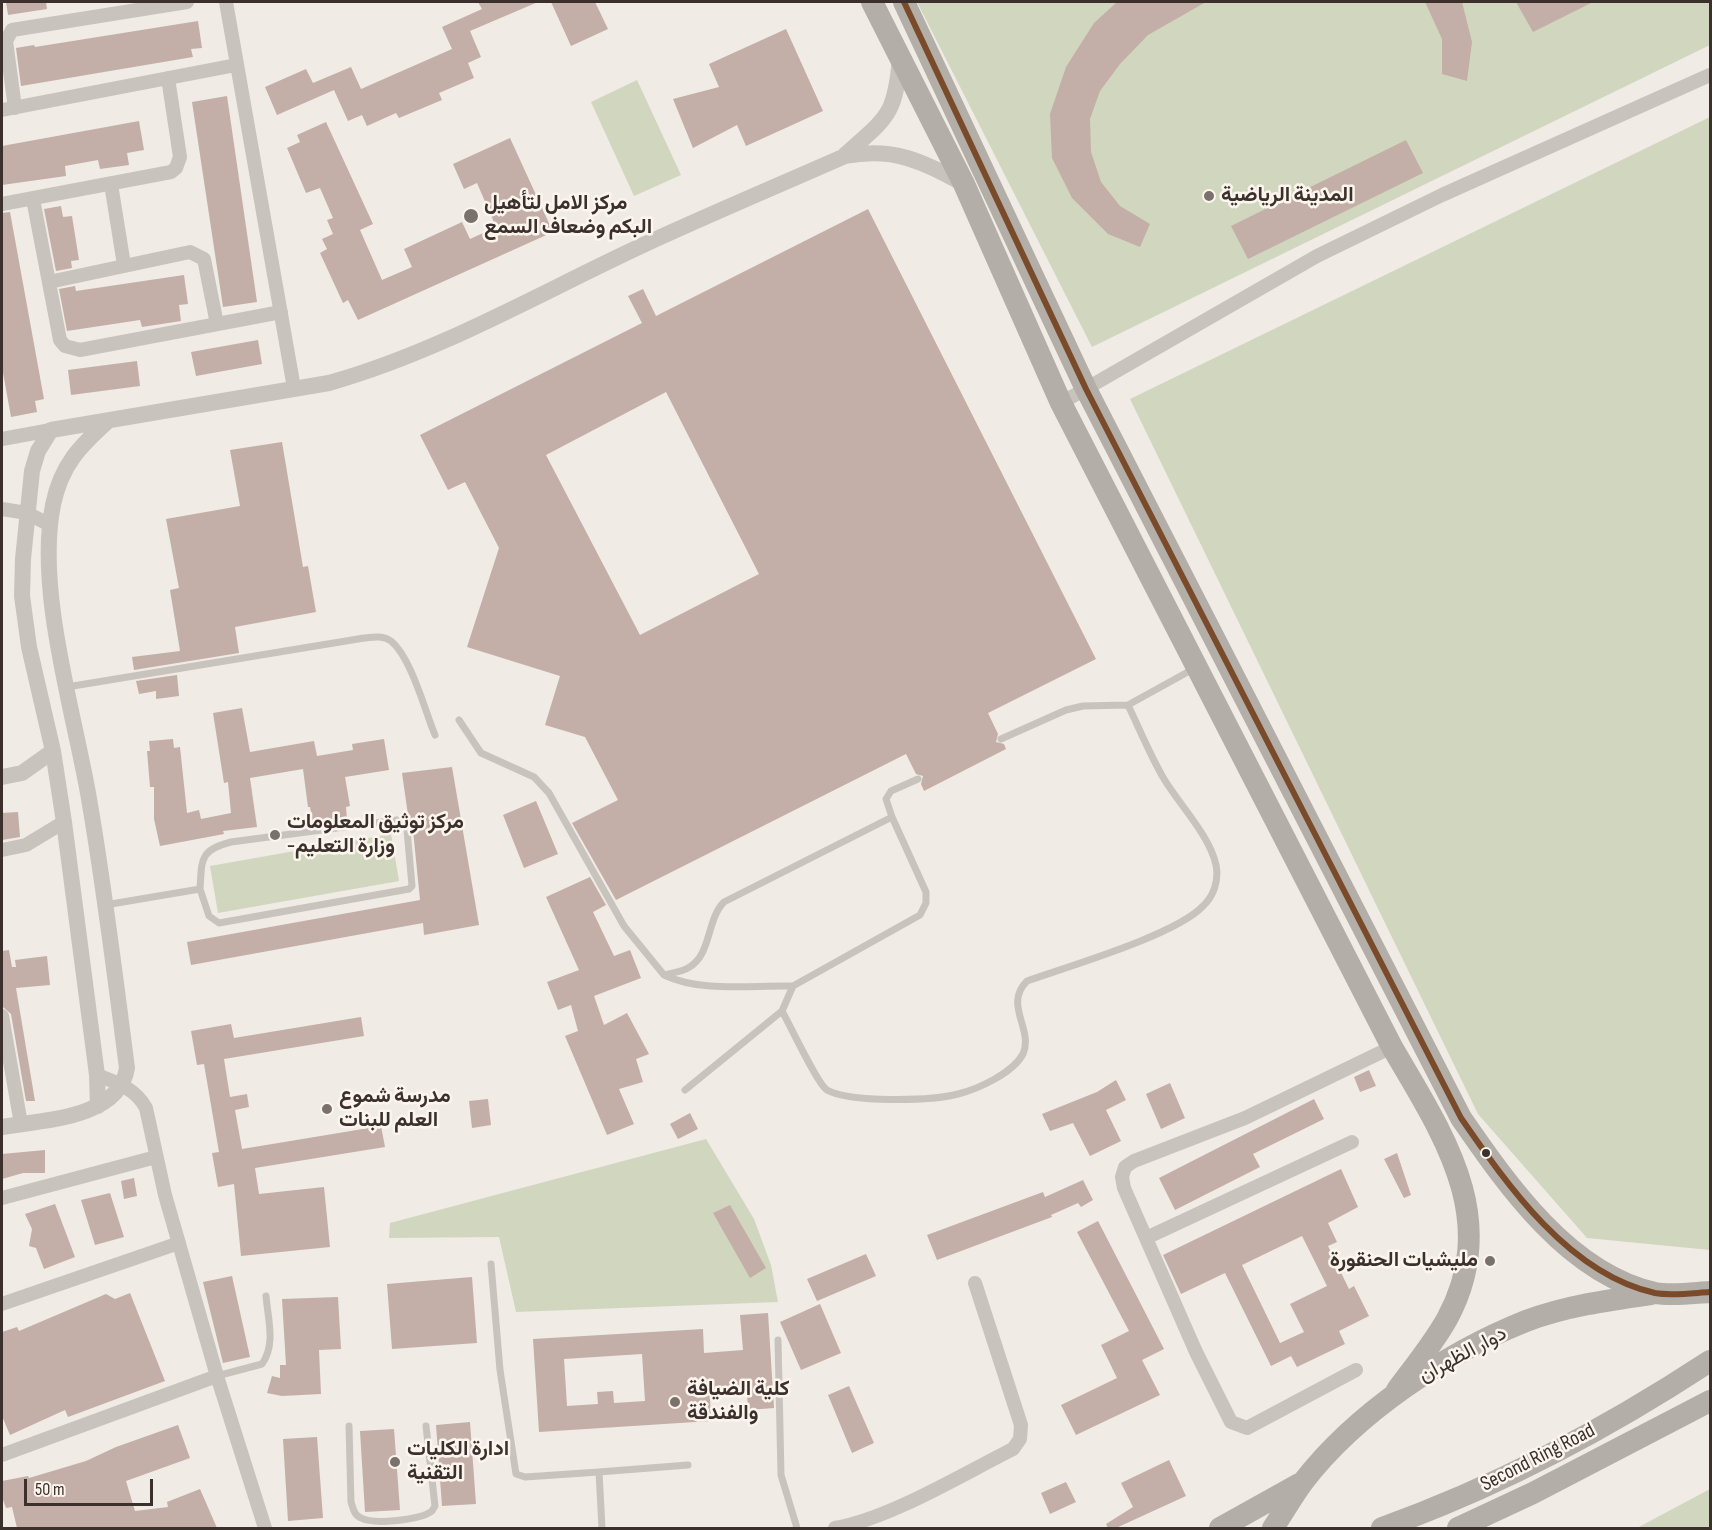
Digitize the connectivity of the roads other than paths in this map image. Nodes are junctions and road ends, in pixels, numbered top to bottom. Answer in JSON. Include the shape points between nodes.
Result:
{"nodes":[{"id":1,"x":187,"y":2,"type":"edge"},
{"id":2,"x":226,"y":2,"type":"edge"},
{"id":3,"x":872,"y":2,"type":"edge"},
{"id":4,"x":904,"y":2,"type":"edge"},
{"id":5,"x":900,"y":55,"type":"junction"},
{"id":6,"x":236,"y":65,"type":"junction"},
{"id":7,"x":1710,"y":75,"type":"edge"},
{"id":8,"x":168,"y":78,"type":"junction"},
{"id":9,"x":8,"y":109,"type":"edge"},
{"id":10,"x":845,"y":156,"type":"junction"},
{"id":11,"x":111,"y":184,"type":"junction"},
{"id":12,"x":964,"y":184,"type":"junction"},
{"id":13,"x":33,"y":198,"type":"junction"},
{"id":14,"x":2,"y":204,"type":"edge"},
{"id":15,"x":124,"y":265,"type":"junction"},
{"id":16,"x":49,"y":282,"type":"junction"},
{"id":17,"x":281,"y":312,"type":"junction"},
{"id":18,"x":218,"y":324,"type":"junction"},
{"id":19,"x":294,"y":388,"type":"junction"},
{"id":20,"x":1086,"y":389,"type":"junction"},
{"id":21,"x":1061,"y":403,"type":"junction"},
{"id":22,"x":109,"y":420,"type":"junction"},
{"id":23,"x":51,"y":430,"type":"junction"},
{"id":24,"x":2,"y":439,"type":"edge"},
{"id":25,"x":2,"y":509,"type":"edge"},
{"id":26,"x":27,"y":513,"type":"junction"},
{"id":27,"x":50,"y":525,"type":"junction"},
{"id":28,"x":1197,"y":667,"type":"junction"},
{"id":29,"x":67,"y":687,"type":"junction"},
{"id":30,"x":1128,"y":705,"type":"junction"},
{"id":31,"x":459,"y":720,"type":"dead end"},
{"id":32,"x":435,"y":735,"type":"dead end"},
{"id":33,"x":1001,"y":739,"type":"dead end"},
{"id":34,"x":53,"y":751,"type":"junction"},
{"id":35,"x":2,"y":777,"type":"edge"},
{"id":36,"x":918,"y":779,"type":"dead end"},
{"id":37,"x":892,"y":817,"type":"junction"},
{"id":38,"x":64,"y":822,"type":"junction"},
{"id":39,"x":2,"y":850,"type":"edge"},
{"id":40,"x":200,"y":889,"type":"junction"},
{"id":41,"x":105,"y":905,"type":"junction"},
{"id":42,"x":664,"y":975,"type":"junction"},
{"id":43,"x":793,"y":986,"type":"junction"},
{"id":44,"x":782,"y":1011,"type":"junction"},
{"id":45,"x":2,"y":1016,"type":"edge"},
{"id":46,"x":1392,"y":1047,"type":"junction"},
{"id":47,"x":97,"y":1075,"type":"junction"},
{"id":48,"x":122,"y":1086,"type":"junction"},
{"id":49,"x":685,"y":1090,"type":"dead end"},
{"id":50,"x":98,"y":1106,"type":"junction"},
{"id":51,"x":21,"y":1124,"type":"junction"},
{"id":52,"x":2,"y":1127,"type":"edge"},
{"id":53,"x":1352,"y":1142,"type":"dead end"},
{"id":54,"x":156,"y":1157,"type":"junction"},
{"id":55,"x":2,"y":1198,"type":"edge"},
{"id":56,"x":1146,"y":1238,"type":"junction"},
{"id":57,"x":179,"y":1243,"type":"junction"},
{"id":58,"x":491,"y":1264,"type":"dead end"},
{"id":59,"x":975,"y":1283,"type":"dead end"},
{"id":60,"x":1710,"y":1292,"type":"edge"},
{"id":61,"x":1658,"y":1293,"type":"junction"},
{"id":62,"x":266,"y":1296,"type":"dead end"},
{"id":63,"x":2,"y":1304,"type":"edge"},
{"id":64,"x":1710,"y":1308,"type":"edge"},
{"id":65,"x":778,"y":1340,"type":"dead end"},
{"id":66,"x":1710,"y":1361,"type":"edge"},
{"id":67,"x":1356,"y":1370,"type":"dead end"},
{"id":68,"x":217,"y":1376,"type":"junction"},
{"id":69,"x":1397,"y":1390,"type":"junction"},
{"id":70,"x":1709,"y":1401,"type":"edge"},
{"id":71,"x":349,"y":1426,"type":"dead end"},
{"id":72,"x":426,"y":1426,"type":"dead end"},
{"id":73,"x":2,"y":1455,"type":"edge"},
{"id":74,"x":688,"y":1465,"type":"dead end"},
{"id":75,"x":598,"y":1472,"type":"junction"},
{"id":76,"x":1303,"y":1482,"type":"junction"},
{"id":77,"x":411,"y":1519,"type":"junction"},
{"id":78,"x":266,"y":1528,"type":"edge"},
{"id":79,"x":408,"y":1528,"type":"edge"},
{"id":80,"x":602,"y":1528,"type":"edge"},
{"id":81,"x":797,"y":1528,"type":"edge"},
{"id":82,"x":835,"y":1528,"type":"edge"},
{"id":83,"x":1220,"y":1528,"type":"edge"},
{"id":84,"x":1273,"y":1528,"type":"edge"},
{"id":85,"x":1382,"y":1528,"type":"edge"},
{"id":86,"x":1458,"y":1528,"type":"edge"}],
"edges":[{"from":1,"to":9,"type":"street","via":[[12,30],[6,41]]},
{"from":2,"to":6,"type":"street"},
{"from":3,"to":5,"type":"highway"},
{"from":4,"to":20,"type":"highway"},
{"from":5,"to":10,"type":"street","via":[[897,91],[890,112]]},
{"from":5,"to":12,"type":"highway"},
{"from":6,"to":8,"type":"street"},
{"from":6,"to":17,"type":"street"},
{"from":7,"to":20,"type":"street","via":[[1442,195],[1317,256]]},
{"from":8,"to":9,"type":"street"},
{"from":8,"to":11,"type":"street","via":[[179,163],[171,172]]},
{"from":10,"to":12,"type":"street","via":[[880,152],[904,155]]},
{"from":10,"to":19,"type":"street","via":[[641,246],[441,343],[363,373]]},
{"from":11,"to":13,"type":"street"},
{"from":11,"to":15,"type":"street"},
{"from":12,"to":21,"type":"highway"},
{"from":13,"to":14,"type":"street"},
{"from":13,"to":16,"type":"street"},
{"from":15,"to":16,"type":"street"},
{"from":15,"to":18,"type":"street","via":[[190,252],[204,259]]},
{"from":16,"to":18,"type":"street","via":[[60,340],[73,349]]},
{"from":17,"to":18,"type":"street"},
{"from":17,"to":19,"type":"street"},
{"from":19,"to":22,"type":"street"},
{"from":20,"to":21,"type":"street"},
{"from":20,"to":61,"type":"highway","via":[[1461,1118],[1501,1176],[1582,1259],[1613,1278]]},
{"from":21,"to":28,"type":"highway"},
{"from":22,"to":23,"type":"street"},
{"from":22,"to":27,"type":"street","via":[[72,457],[57,490]]},
{"from":23,"to":24,"type":"street"},
{"from":23,"to":26,"type":"street","via":[[35,458]]},
{"from":25,"to":26,"type":"street"},
{"from":26,"to":27,"type":"street"},
{"from":26,"to":34,"type":"street","via":[[22,578],[25,621]]},
{"from":27,"to":29,"type":"street","via":[[52,595]]},
{"from":28,"to":30,"type":"lane"},
{"from":28,"to":46,"type":"highway"},
{"from":29,"to":32,"type":"lane","via":[[383,637],[404,658]]},
{"from":29,"to":41,"type":"street","via":[[99,852]]},
{"from":30,"to":33,"type":"lane","via":[[1066,710]]},
{"from":30,"to":44,"type":"lane","via":[[1164,779],[1216,864],[1217,881],[1211,897],[1194,915],[1161,932],[1028,981],[1019,989],[1017,999],[1025,1042],[1023,1053],[1016,1064],[1001,1074],[958,1094],[924,1099],[864,1098],[840,1096],[825,1089]]},
{"from":31,"to":42,"type":"lane","via":[[481,753],[534,777],[549,793],[624,926]]},
{"from":34,"to":35,"type":"street","via":[[22,774]]},
{"from":34,"to":38,"type":"street"},
{"from":36,"to":37,"type":"lane","via":[[891,790],[886,800]]},
{"from":37,"to":42,"type":"lane","via":[[723,902],[716,909],[701,956],[688,968]]},
{"from":37,"to":43,"type":"lane","via":[[926,892],[920,915]]},
{"from":38,"to":39,"type":"street","via":[[26,845]]},
{"from":38,"to":47,"type":"street"},
{"from":40,"to":40,"type":"lane","via":[[208,916],[219,922],[409,889],[412,886],[407,830],[397,820],[220,845],[202,859]]},
{"from":40,"to":41,"type":"lane"},
{"from":41,"to":48,"type":"street","via":[[127,1068]]},
{"from":42,"to":43,"type":"lane","via":[[683,984],[701,986]]},
{"from":43,"to":44,"type":"lane"},
{"from":44,"to":49,"type":"lane"},
{"from":45,"to":51,"type":"street"},
{"from":46,"to":56,"type":"street","via":[[1245,1118],[1125,1167],[1124,1188]]},
{"from":46,"to":69,"type":"highway","via":[[1447,1142],[1459,1172],[1468,1209],[1469,1240],[1465,1272],[1447,1319]]},
{"from":47,"to":48,"type":"street"},
{"from":47,"to":50,"type":"street"},
{"from":48,"to":50,"type":"street"},
{"from":48,"to":54,"type":"street","via":[[140,1096],[146,1108]]},
{"from":50,"to":51,"type":"street"},
{"from":51,"to":52,"type":"street"},
{"from":53,"to":56,"type":"street"},
{"from":54,"to":55,"type":"street"},
{"from":54,"to":57,"type":"street"},
{"from":56,"to":67,"type":"street","via":[[1231,1422],[1247,1428]]},
{"from":57,"to":63,"type":"street"},
{"from":57,"to":68,"type":"street"},
{"from":58,"to":75,"type":"lane","via":[[500,1370],[516,1474],[525,1477]]},
{"from":59,"to":82,"type":"street","via":[[1022,1425],[1020,1439],[1013,1449],[907,1501]]},
{"from":60,"to":61,"type":"highway"},
{"from":61,"to":64,"type":"highway","name":"دوار الظهران"},
{"from":61,"to":69,"type":"highway","name":"دوار الظهران","via":[[1590,1303],[1527,1321],[1462,1352]]},
{"from":62,"to":68,"type":"lane","via":[[271,1348],[266,1358],[262,1364]]},
{"from":65,"to":81,"type":"lane","via":[[781,1475]]},
{"from":66,"to":85,"type":"highway","name":"Second Ring Road","via":[[1570,1444],[1494,1482]]},
{"from":68,"to":73,"type":"street"},
{"from":68,"to":78,"type":"street"},
{"from":69,"to":76,"type":"highway","name":"دوار الظهران"},
{"from":70,"to":86,"type":"highway","name":"Second Ring Road"},
{"from":71,"to":77,"type":"lane","via":[[354,1512],[370,1520]]},
{"from":72,"to":77,"type":"lane","via":[[435,1506],[429,1514]]},
{"from":74,"to":75,"type":"lane"},
{"from":75,"to":80,"type":"lane"},
{"from":76,"to":83,"type":"highway"},
{"from":76,"to":84,"type":"highway","name":"دوار الظهران"},
{"from":77,"to":79,"type":"lane"}]}
